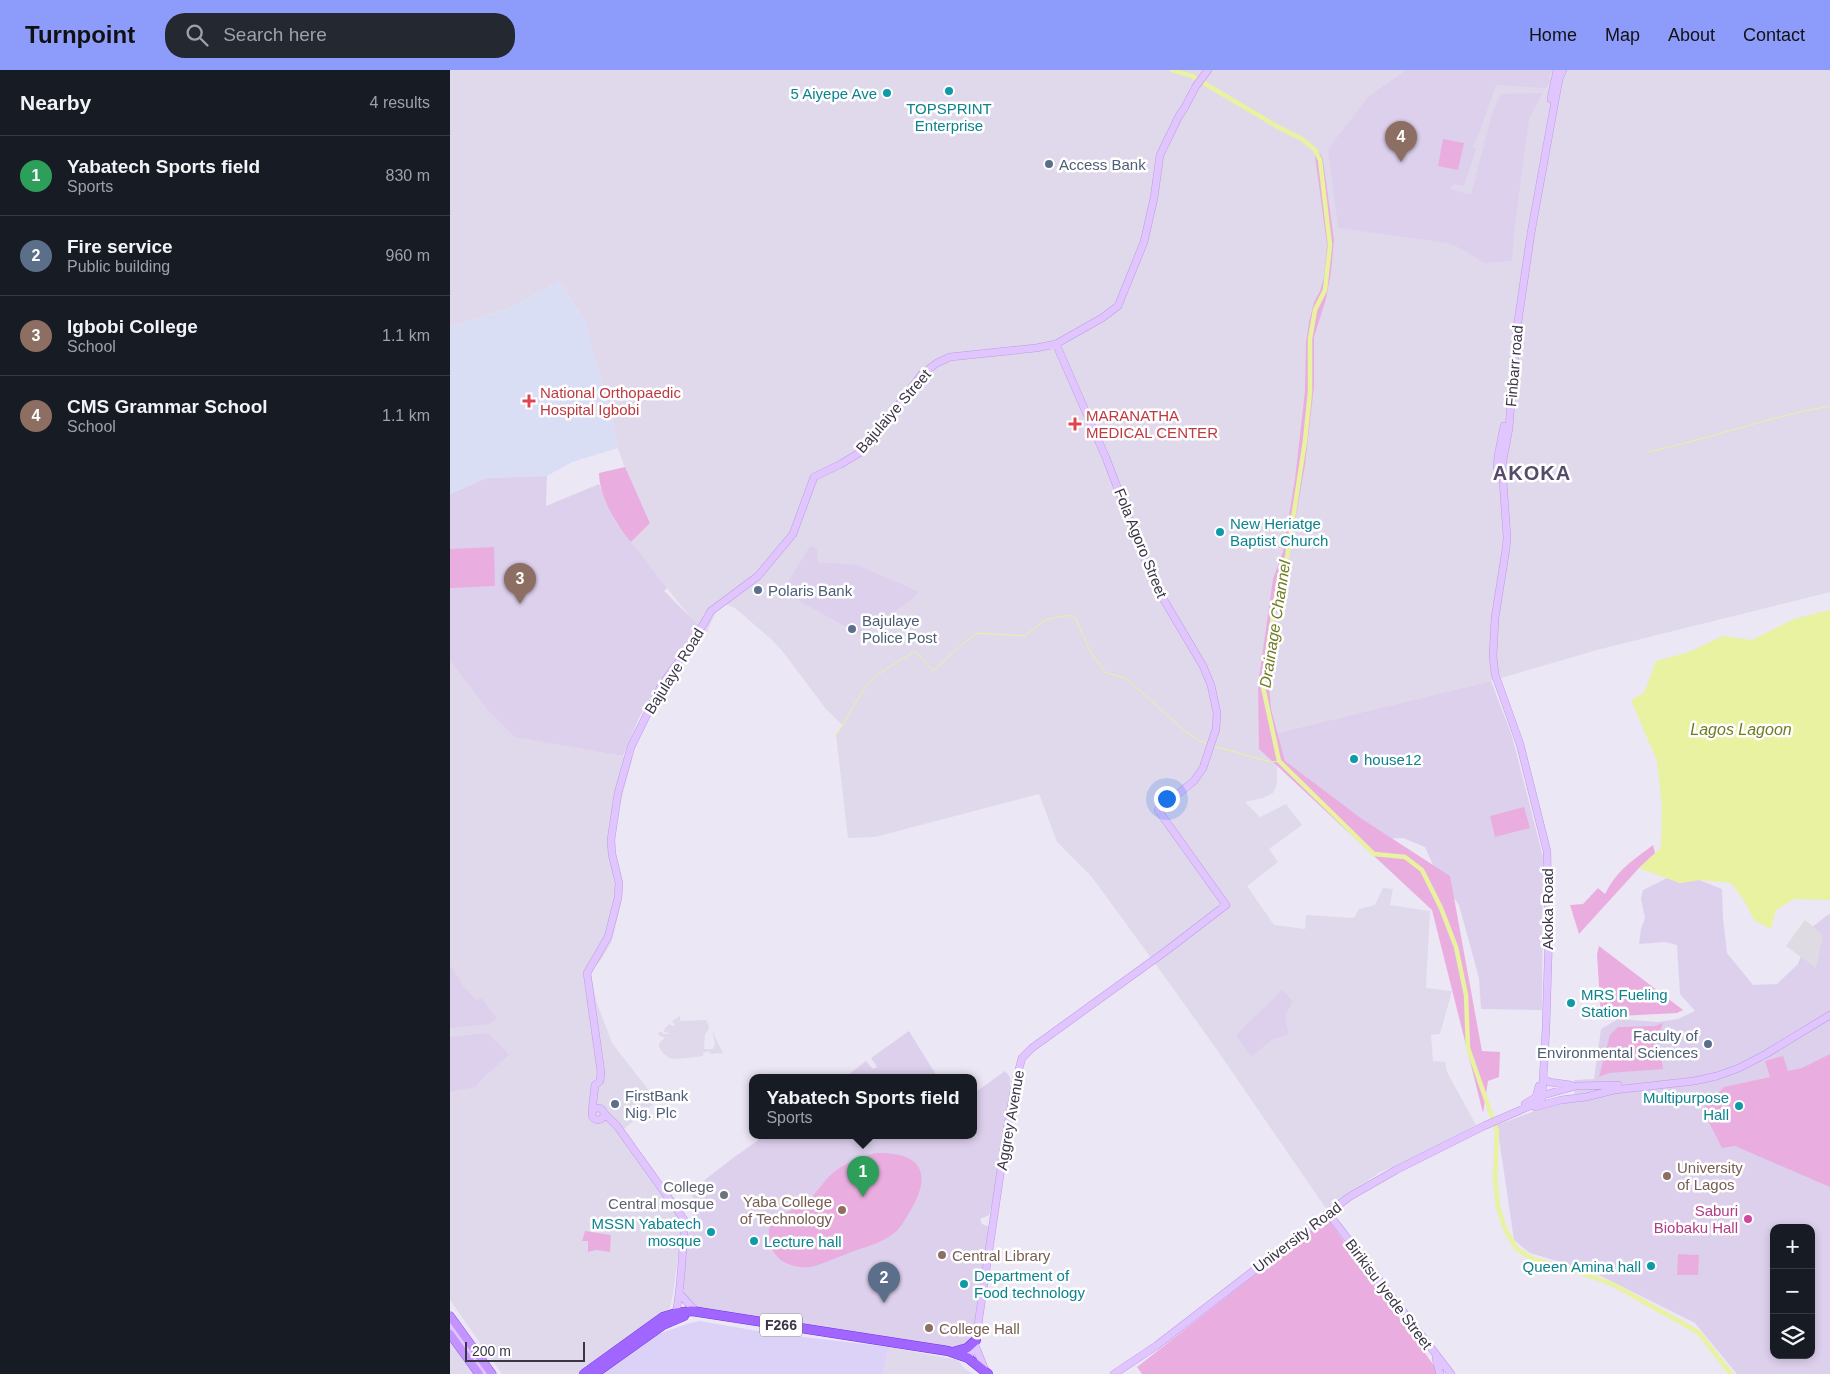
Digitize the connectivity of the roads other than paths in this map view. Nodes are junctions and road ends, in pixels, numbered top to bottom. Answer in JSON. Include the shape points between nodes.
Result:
{"nodes":[{"id":1,"x":1557,"y":70,"type":"edge"},
{"id":2,"x":1562,"y":70,"type":"edge"},
{"id":3,"x":1207,"y":71,"type":"edge"},
{"id":4,"x":1519,"y":295,"type":"junction"},
{"id":5,"x":1056,"y":344,"type":"junction"},
{"id":6,"x":740,"y":590,"type":"joint"},
{"id":7,"x":1493,"y":675,"type":"joint"},
{"id":8,"x":1545,"y":851,"type":"junction"},
{"id":9,"x":1226,"y":905,"type":"joint"},
{"id":10,"x":1830,"y":1009,"type":"edge"},
{"id":11,"x":1830,"y":1015,"type":"edge"},
{"id":12,"x":1544,"y":1079,"type":"junction"},
{"id":13,"x":1576,"y":1086,"type":"junction"},
{"id":14,"x":1587,"y":1086,"type":"junction"},
{"id":15,"x":1541,"y":1092,"type":"junction"},
{"id":16,"x":593,"y":1093,"type":"junction"},
{"id":17,"x":1586,"y":1096,"type":"junction"},
{"id":18,"x":1560,"y":1100,"type":"junction"},
{"id":19,"x":603,"y":1110,"type":"junction"},
{"id":20,"x":592,"y":1111,"type":"junction"},
{"id":21,"x":1515,"y":1113,"type":"junction"},
{"id":22,"x":599,"y":1120,"type":"junction"},
{"id":23,"x":1494,"y":1121,"type":"junction"},
{"id":24,"x":617,"y":1126,"type":"junction"},
{"id":25,"x":1328,"y":1213,"type":"junction"},
{"id":26,"x":680,"y":1294,"type":"junction"},
{"id":27,"x":676,"y":1312,"type":"junction"},
{"id":28,"x":696,"y":1312,"type":"junction"},
{"id":29,"x":450,"y":1316,"type":"edge"},
{"id":30,"x":451,"y":1331,"type":"edge"},
{"id":31,"x":976,"y":1342,"type":"junction"},
{"id":32,"x":953,"y":1352,"type":"junction"},
{"id":33,"x":1435,"y":1356,"type":"junction"},
{"id":34,"x":968,"y":1358,"type":"junction"},
{"id":35,"x":985,"y":1373,"type":"edge"},
{"id":36,"x":479,"y":1374,"type":"edge"},
{"id":37,"x":485,"y":1374,"type":"edge"},
{"id":38,"x":492,"y":1374,"type":"edge"},
{"id":39,"x":584,"y":1374,"type":"edge"},
{"id":40,"x":594,"y":1374,"type":"edge"},
{"id":41,"x":1114,"y":1374,"type":"edge"},
{"id":42,"x":1440,"y":1374,"type":"edge"},
{"id":43,"x":1451,"y":1374,"type":"edge"}],
"edges":[{"from":1,"to":4,"type":"street","name":"Finbarr road","via":[[1534,191]]},
{"from":2,"to":4,"type":"street","name":"Finbarr road"},
{"from":3,"to":5,"type":"street","name":"Bajulaiye Street","via":[[1160,155],[1144,242],[1118,306]]},
{"from":4,"to":7,"type":"street","name":"Finbarr road","via":[[1509,428],[1502,466],[1507,537],[1495,618]]},
{"from":5,"to":6,"type":"street","name":"Bajulaiye Street","via":[[950,357],[922,374],[864,450],[814,477],[793,534],[758,576]]},
{"from":5,"to":9,"type":"street","name":"Fola Agoro Street","via":[[1103,450],[1154,582],[1208,678],[1217,713],[1212,746],[1194,781],[1158,810]]},
{"from":6,"to":16,"type":"street","name":"Bajulaye Road","via":[[711,611],[661,686],[631,747],[618,792],[611,840],[619,883],[618,898],[608,937],[587,973],[601,1072]]},
{"from":7,"to":8,"type":"street","name":"Akoka Road","via":[[1520,744]]},
{"from":8,"to":12,"type":"street","name":"Akoka Road","via":[[1549,932]]},
{"from":8,"to":15,"type":"street"},
{"from":9,"to":31,"type":"street","name":"Aggrey Avenue","via":[[1022,1058],[1006,1135]]},
{"from":10,"to":14,"type":"street","via":[[1764,1051],[1714,1073],[1679,1080]]},
{"from":11,"to":17,"type":"street","via":[[1766,1054],[1717,1076]]},
{"from":12,"to":13,"type":"street"},
{"from":12,"to":15,"type":"street","name":"Akoka Road"},
{"from":13,"to":14,"type":"street"},
{"from":13,"to":15,"type":"street"},
{"from":14,"to":17,"type":"street","via":[[1582,1088]]},
{"from":15,"to":18,"type":"street","via":[[1550,1099]]},
{"from":15,"to":21,"type":"street","via":[[1540,1101]]},
{"from":15,"to":23,"type":"street"},
{"from":16,"to":19,"type":"street"},
{"from":16,"to":20,"type":"street","name":"Bajulaye Road"},
{"from":17,"to":18,"type":"street"},
{"from":18,"to":21,"type":"street"},
{"from":19,"to":20,"type":"street","via":[[597,1107]]},
{"from":19,"to":22,"type":"street","via":[[604,1116]]},
{"from":19,"to":24,"type":"street"},
{"from":20,"to":22,"type":"street","via":[[592,1117]]},
{"from":21,"to":23,"type":"street"},
{"from":22,"to":24,"type":"street"},
{"from":23,"to":25,"type":"street","name":"University Road","via":[[1386,1176]]},
{"from":24,"to":26,"type":"street","via":[[685,1221]]},
{"from":25,"to":33,"type":"street","name":"Birikisu Iyede Street"},
{"from":25,"to":41,"type":"street","name":"University Road","via":[[1156,1346]]},
{"from":26,"to":27,"type":"street"},
{"from":26,"to":28,"type":"street"},
{"from":27,"to":28,"type":"highway","number":"F266"},
{"from":27,"to":39,"type":"highway","number":"F266","via":[[651,1324]]},
{"from":28,"to":32,"type":"highway","number":"F266"},
{"from":29,"to":38,"type":"main road"},
{"from":30,"to":36,"type":"main road"},
{"from":30,"to":37,"type":"street"},
{"from":31,"to":32,"type":"highway"},
{"from":31,"to":34,"type":"street"},
{"from":31,"to":35,"type":"street"},
{"from":32,"to":34,"type":"highway","number":"F266"},
{"from":33,"to":42,"type":"street"},
{"from":33,"to":43,"type":"street","name":"Birikisu Iyede Street"},
{"from":34,"to":35,"type":"highway","number":"F266"},
{"from":35,"to":40,"type":"highway","number":"F266","via":[[958,1358],[937,1353],[696,1314],[669,1322]]}]}
